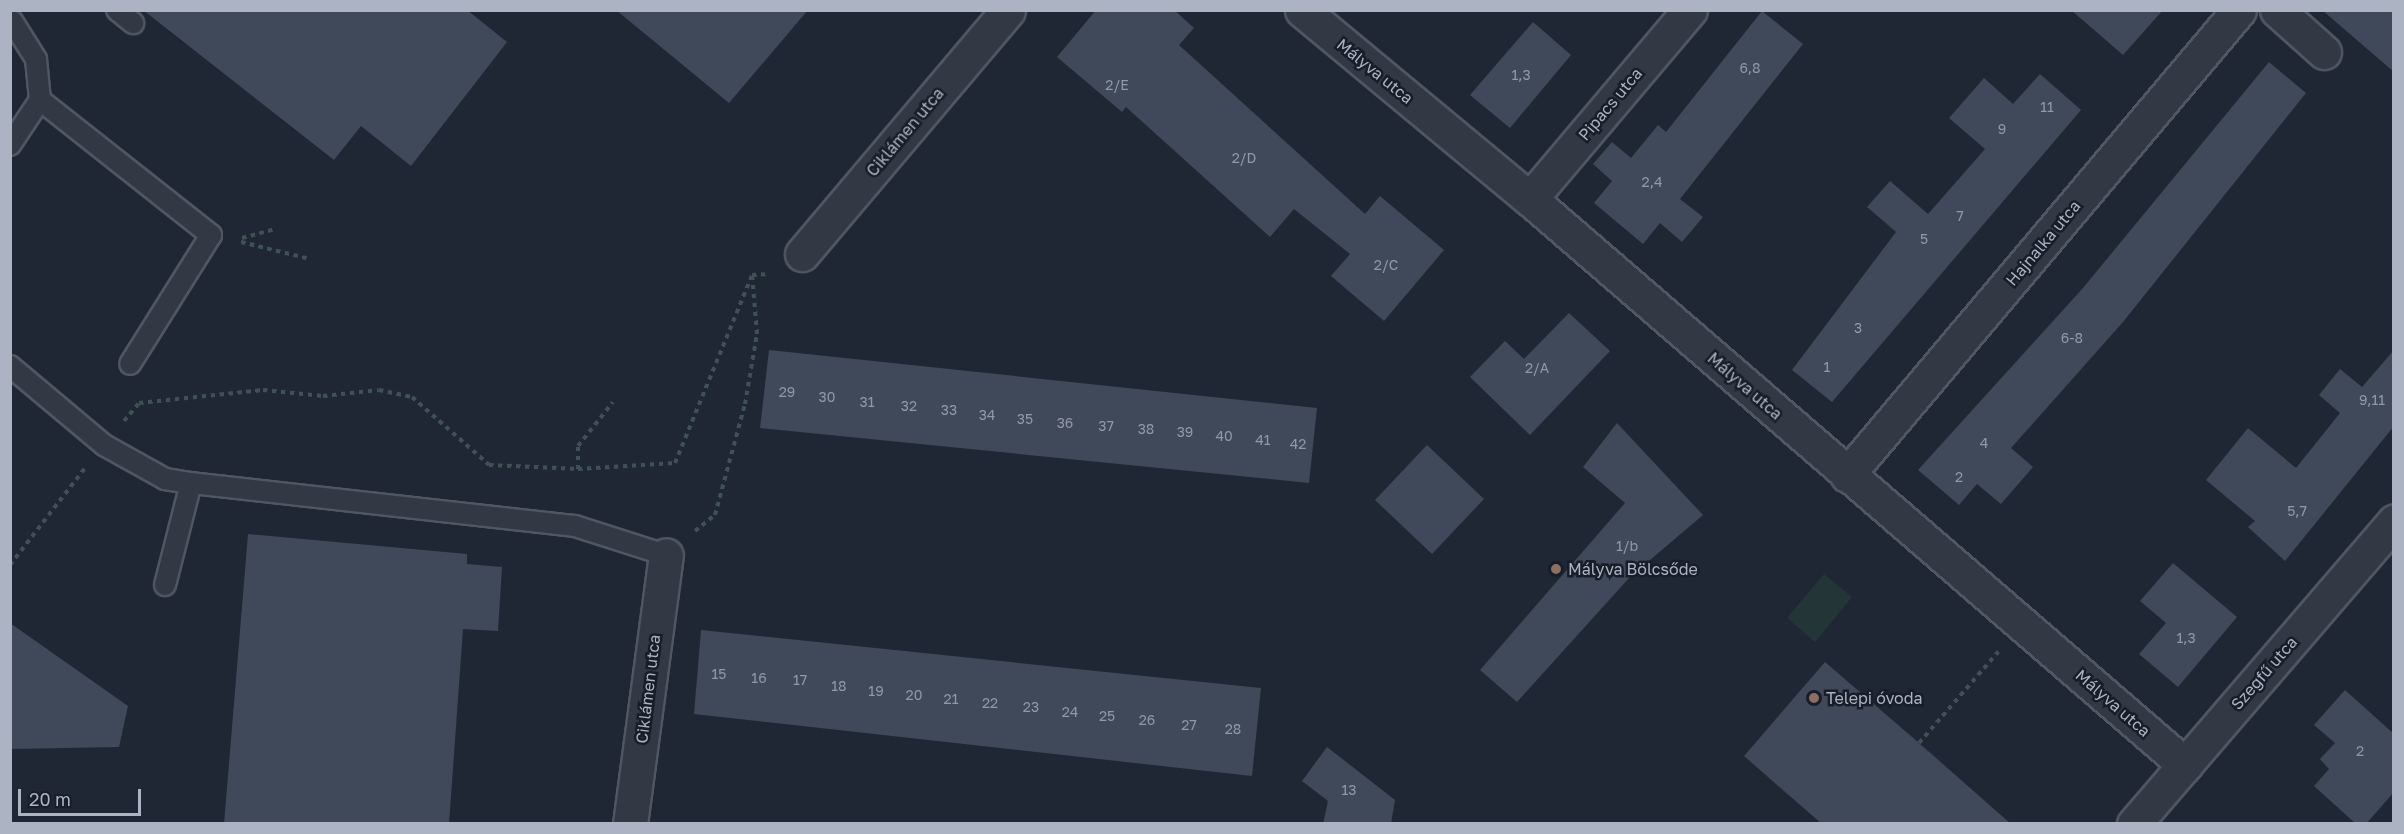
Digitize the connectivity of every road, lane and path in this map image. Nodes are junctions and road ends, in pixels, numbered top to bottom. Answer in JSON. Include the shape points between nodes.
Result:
{"nodes":[{"id":1,"x":117,"y":10,"type":"edge"},
{"id":2,"x":1008,"y":10,"type":"edge"},
{"id":3,"x":1302,"y":10,"type":"edge"},
{"id":4,"x":1690,"y":10,"type":"edge"},
{"id":5,"x":2239,"y":10,"type":"edge"},
{"id":6,"x":2277,"y":10,"type":"edge"},
{"id":7,"x":14,"y":17,"type":"edge"},
{"id":8,"x":133,"y":23,"type":"dead end"},
{"id":9,"x":2324,"y":52,"type":"dead end"},
{"id":10,"x":40,"y":100,"type":"junction"},
{"id":11,"x":10,"y":145,"type":"edge"},
{"id":12,"x":1530,"y":199,"type":"junction"},
{"id":13,"x":212,"y":235,"type":"junction"},
{"id":14,"x":802,"y":254,"type":"joint"},
{"id":15,"x":310,"y":259,"type":"dead end"},
{"id":16,"x":752,"y":275,"type":"junction"},
{"id":17,"x":130,"y":364,"type":"dead end"},
{"id":18,"x":10,"y":366,"type":"edge"},
{"id":19,"x":612,"y":402,"type":"dead end"},
{"id":20,"x":104,"y":445,"type":"junction"},
{"id":21,"x":578,"y":469,"type":"junction"},
{"id":22,"x":1847,"y":475,"type":"junction"},
{"id":23,"x":191,"y":483,"type":"junction"},
{"id":24,"x":2394,"y":522,"type":"edge"},
{"id":25,"x":666,"y":555,"type":"junction"},
{"id":26,"x":10,"y":565,"type":"edge"},
{"id":27,"x":165,"y":585,"type":"dead end"},
{"id":28,"x":2001,"y":648,"type":"dead end"},
{"id":29,"x":1919,"y":743,"type":"dead end"},
{"id":30,"x":2185,"y":765,"type":"junction"},
{"id":31,"x":630,"y":824,"type":"edge"},
{"id":32,"x":2134,"y":824,"type":"edge"}],
"edges":[{"from":1,"to":8,"type":"lane"},
{"from":2,"to":14,"type":"street","name":"Ciklámen utca"},
{"from":3,"to":12,"type":"street","name":"Mályva utca"},
{"from":4,"to":12,"type":"street","name":"Pipacs utca"},
{"from":5,"to":22,"type":"street","name":"Hajnalka utca"},
{"from":6,"to":9,"type":"street"},
{"from":7,"to":10,"type":"lane","via":[[36,59]]},
{"from":10,"to":11,"type":"lane"},
{"from":10,"to":13,"type":"lane"},
{"from":12,"to":22,"type":"street","name":"Mályva utca"},
{"from":13,"to":15,"type":"path"},
{"from":13,"to":17,"type":"lane"},
{"from":14,"to":16,"type":"path","via":[[788,273]]},
{"from":16,"to":21,"type":"path","via":[[675,464]]},
{"from":16,"to":25,"type":"path","via":[[757,334],[715,515]]},
{"from":18,"to":20,"type":"lane"},
{"from":19,"to":21,"type":"path","via":[[582,440]]},
{"from":20,"to":21,"type":"path","via":[[139,403],[264,390],[323,396],[379,390],[412,397],[489,465]]},
{"from":20,"to":23,"type":"lane","via":[[165,479]]},
{"from":20,"to":26,"type":"path"},
{"from":22,"to":30,"type":"street","name":"Mályva utca"},
{"from":23,"to":25,"type":"lane","via":[[575,526]]},
{"from":23,"to":27,"type":"lane"},
{"from":24,"to":30,"type":"street","name":"Szegfű utca"},
{"from":25,"to":31,"type":"street","name":"Ciklámen utca"},
{"from":28,"to":29,"type":"path"},
{"from":30,"to":32,"type":"street","name":"Szegfű utca"}]}
